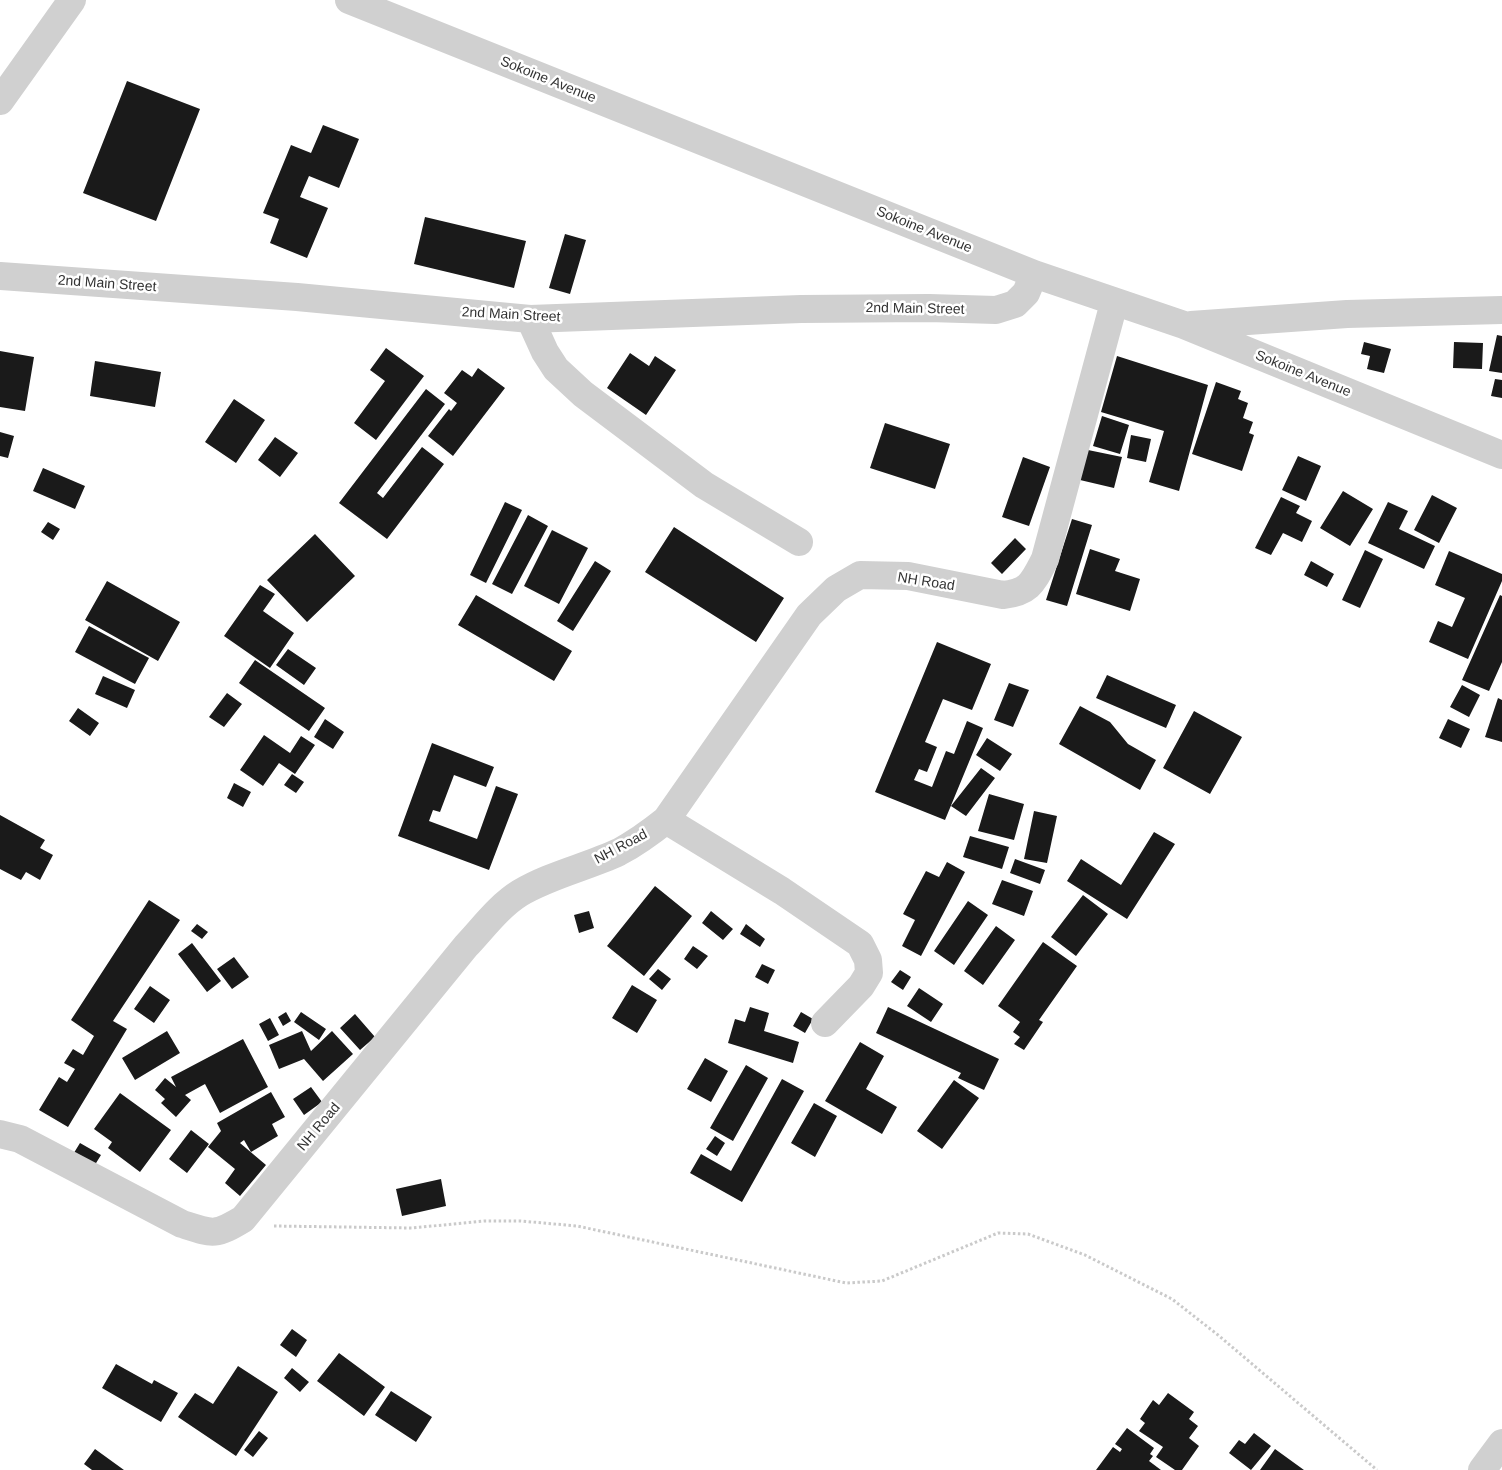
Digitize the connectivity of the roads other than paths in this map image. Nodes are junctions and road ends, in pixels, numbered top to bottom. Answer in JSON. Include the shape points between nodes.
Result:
{"nodes":[{"id":1,"x":72,"y":0,"type":"edge"},
{"id":2,"x":349,"y":0,"type":"edge"},
{"id":3,"x":0,"y":101,"type":"edge"},
{"id":4,"x":1034,"y":274,"type":"junction"},
{"id":5,"x":0,"y":276,"type":"edge"},
{"id":6,"x":1114,"y":303,"type":"junction"},
{"id":7,"x":1502,"y":310,"type":"edge"},
{"id":8,"x":530,"y":319,"type":"junction"},
{"id":9,"x":1184,"y":326,"type":"junction"},
{"id":10,"x":1502,"y":455,"type":"edge"},
{"id":11,"x":799,"y":542,"type":"dead end"},
{"id":12,"x":666,"y":820,"type":"junction"},
{"id":13,"x":826,"y":1023,"type":"dead end"},
{"id":14,"x":0,"y":1134,"type":"edge"},
{"id":15,"x":1502,"y":1443,"type":"edge"},
{"id":16,"x":1482,"y":1470,"type":"edge"}],
"edges":[{"from":1,"to":3,"type":"street"},
{"from":2,"to":4,"type":"street","name":"Sokoine Avenue"},
{"from":4,"to":6,"type":"street","name":"Sokoine Avenue"},
{"from":4,"to":8,"type":"street","name":"2nd Main Street","via":[[1026,293],[1015,304],[996,310],[801,309]]},
{"from":5,"to":8,"type":"street","name":"2nd Main Street","via":[[297,297]]},
{"from":6,"to":9,"type":"street","name":"Sokoine Avenue"},
{"from":6,"to":12,"type":"street","name":"NH Road","via":[[1045,559],[1031,585],[1018,594],[1003,595],[908,576],[860,576],[836,589],[809,615]]},
{"from":7,"to":9,"type":"street","via":[[1347,314]]},
{"from":8,"to":11,"type":"street","via":[[556,369],[583,394],[704,485]]},
{"from":9,"to":10,"type":"street","name":"Sokoine Avenue"},
{"from":12,"to":13,"type":"street","via":[[782,891],[860,944],[868,960],[869,973]]},
{"from":12,"to":14,"type":"street","name":"NH Road","via":[[618,852],[538,884],[503,906],[466,946],[243,1219],[224,1230],[210,1233],[182,1224],[20,1139]]},
{"from":15,"to":16,"type":"street"}]}
